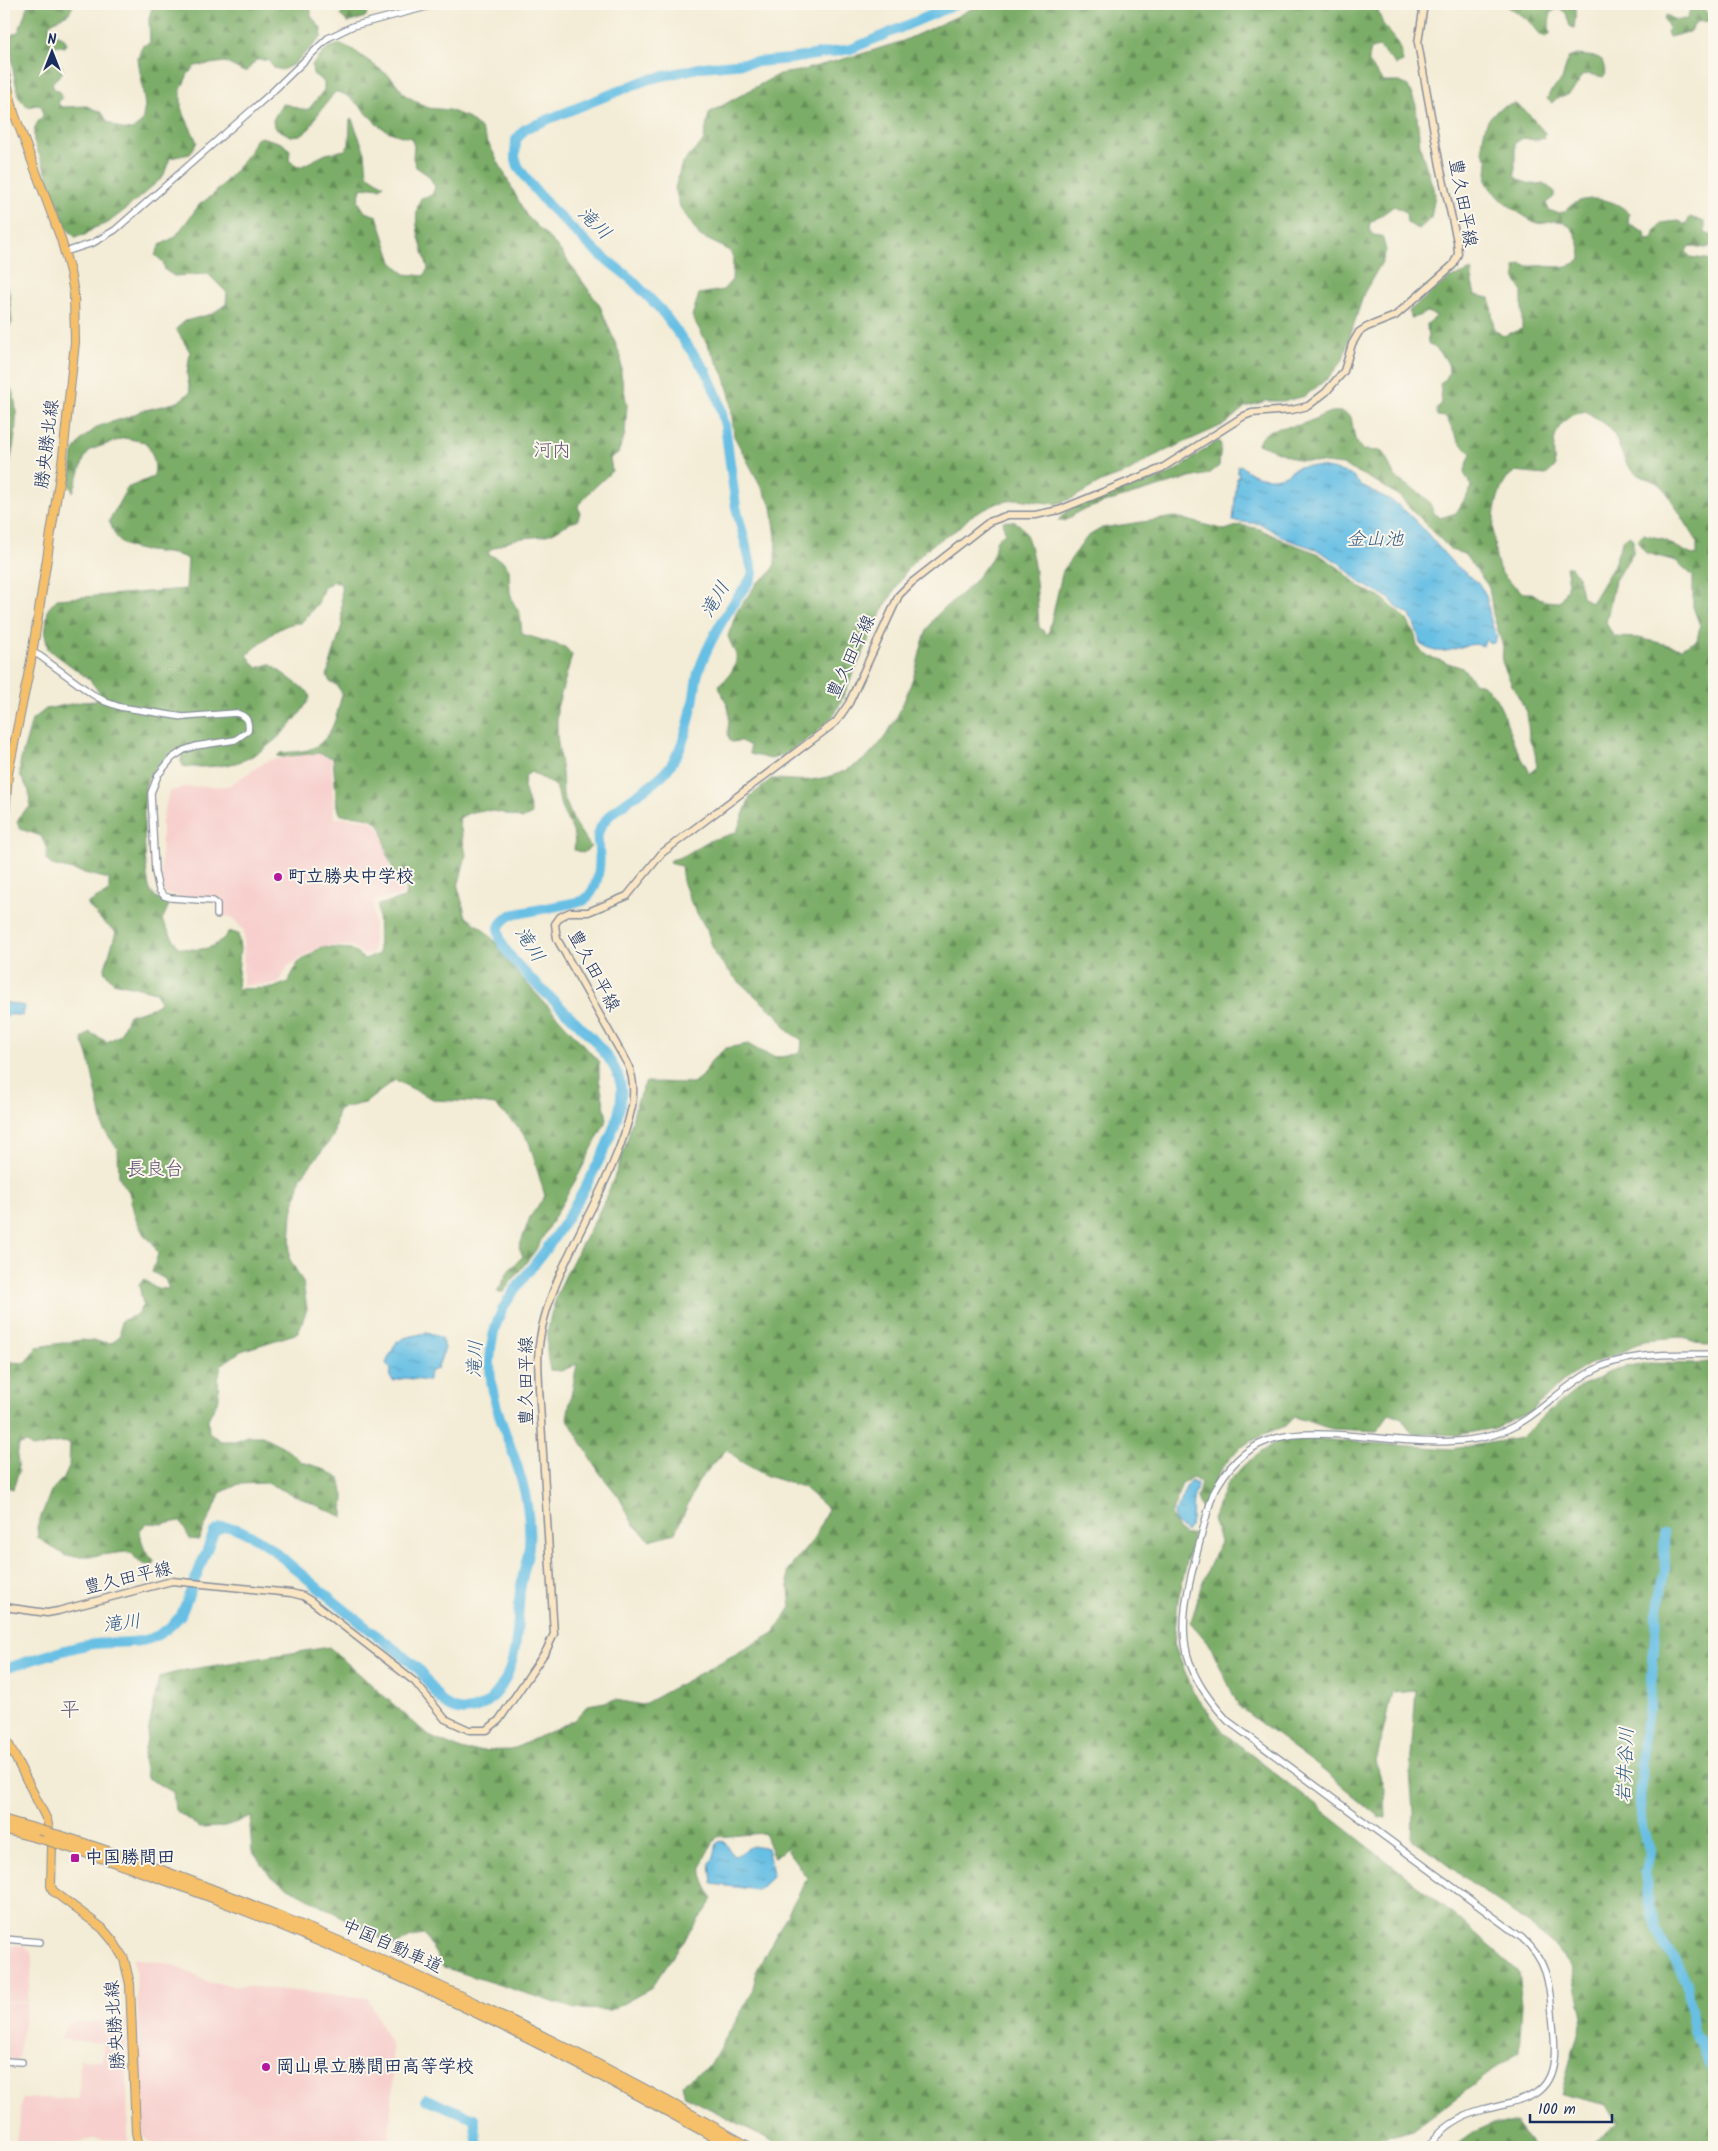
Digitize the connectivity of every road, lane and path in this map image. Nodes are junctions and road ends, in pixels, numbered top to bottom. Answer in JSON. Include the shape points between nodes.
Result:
{"nodes":[{"id":1,"x":438,"y":4,"type":"edge"},
{"id":2,"x":1424,"y":4,"type":"edge"},
{"id":3,"x":4,"y":70,"type":"edge"},
{"id":4,"x":65,"y":252,"type":"junction"},
{"id":5,"x":32,"y":652,"type":"junction"},
{"id":6,"x":4,"y":828,"type":"edge"},
{"id":7,"x":217,"y":915,"type":"dead end"},
{"id":8,"x":1714,"y":1354,"type":"edge"},
{"id":9,"x":4,"y":1607,"type":"edge"},
{"id":10,"x":4,"y":1735,"type":"edge"},
{"id":11,"x":4,"y":1820,"type":"edge"},
{"id":12,"x":4,"y":1829,"type":"edge"},
{"id":13,"x":60,"y":1840,"type":"junction"},
{"id":14,"x":4,"y":1939,"type":"edge"},
{"id":15,"x":40,"y":1942,"type":"dead end"},
{"id":16,"x":4,"y":2061,"type":"edge"},
{"id":17,"x":22,"y":2062,"type":"dead end"},
{"id":18,"x":139,"y":2147,"type":"edge"},
{"id":19,"x":732,"y":2147,"type":"edge"},
{"id":20,"x":748,"y":2147,"type":"edge"},
{"id":21,"x":1428,"y":2147,"type":"edge"}],
"edges":[{"from":1,"to":4,"type":"street","via":[[336,33],[116,230],[93,243]]},
{"from":2,"to":9,"type":"main road","name":"豊久田平線","via":[[1418,43],[1457,241],[1458,254],[1453,265],[1395,316],[1359,332],[1344,371],[1326,392],[1308,406],[1252,413],[1157,471],[1058,510],[999,517],[989,522],[899,596],[849,703],[836,722],[662,853],[627,896],[588,912],[564,914],[557,920],[554,931],[557,939],[632,1073],[633,1096],[617,1152],[556,1285],[541,1332],[539,1388],[554,1634],[500,1720],[487,1730],[469,1730],[445,1719],[415,1682],[303,1596],[292,1593],[172,1581],[58,1611]]},
{"from":3,"to":4,"type":"main road","name":"勝央勝北線","via":[[14,113]]},
{"from":4,"to":5,"type":"main road","name":"勝央勝北線","via":[[74,293],[75,342],[63,456]]},
{"from":5,"to":6,"type":"main road","name":"勝央勝北線","via":[[8,774]]},
{"from":5,"to":7,"type":"street","via":[[92,694],[120,707],[183,717],[236,713],[248,720],[248,731],[235,740],[190,748],[172,758],[158,775],[151,794],[159,890],[171,898],[213,901],[217,904]]},
{"from":8,"to":21,"type":"street","via":[[1631,1358],[1593,1370],[1523,1423],[1491,1436],[1446,1442],[1312,1433],[1273,1438],[1236,1460],[1213,1494],[1183,1616],[1190,1661],[1204,1691],[1228,1721],[1522,1938],[1532,1947],[1545,1969],[1555,2044],[1548,2080],[1532,2096],[1482,2110],[1453,2123]]},
{"from":10,"to":18,"type":"main road","name":"勝央勝北線","via":[[47,1820],[52,1844],[50,1886],[102,1928],[124,1959],[130,1984]]},
{"from":11,"to":13,"type":"highway","name":"中国自動車道","bridge":true},
{"from":12,"to":13,"type":"highway","name":"中国自動車道","bridge":true,"via":[[46,1840]]},
{"from":13,"to":19,"type":"highway","name":"中国自動車道","via":[[268,1920],[364,1962],[555,2052]]},
{"from":13,"to":20,"type":"highway","name":"中国自動車道","via":[[132,1859],[198,1883],[430,1982],[599,2065]]},
{"from":14,"to":15,"type":"street"},
{"from":16,"to":17,"type":"street"}]}
